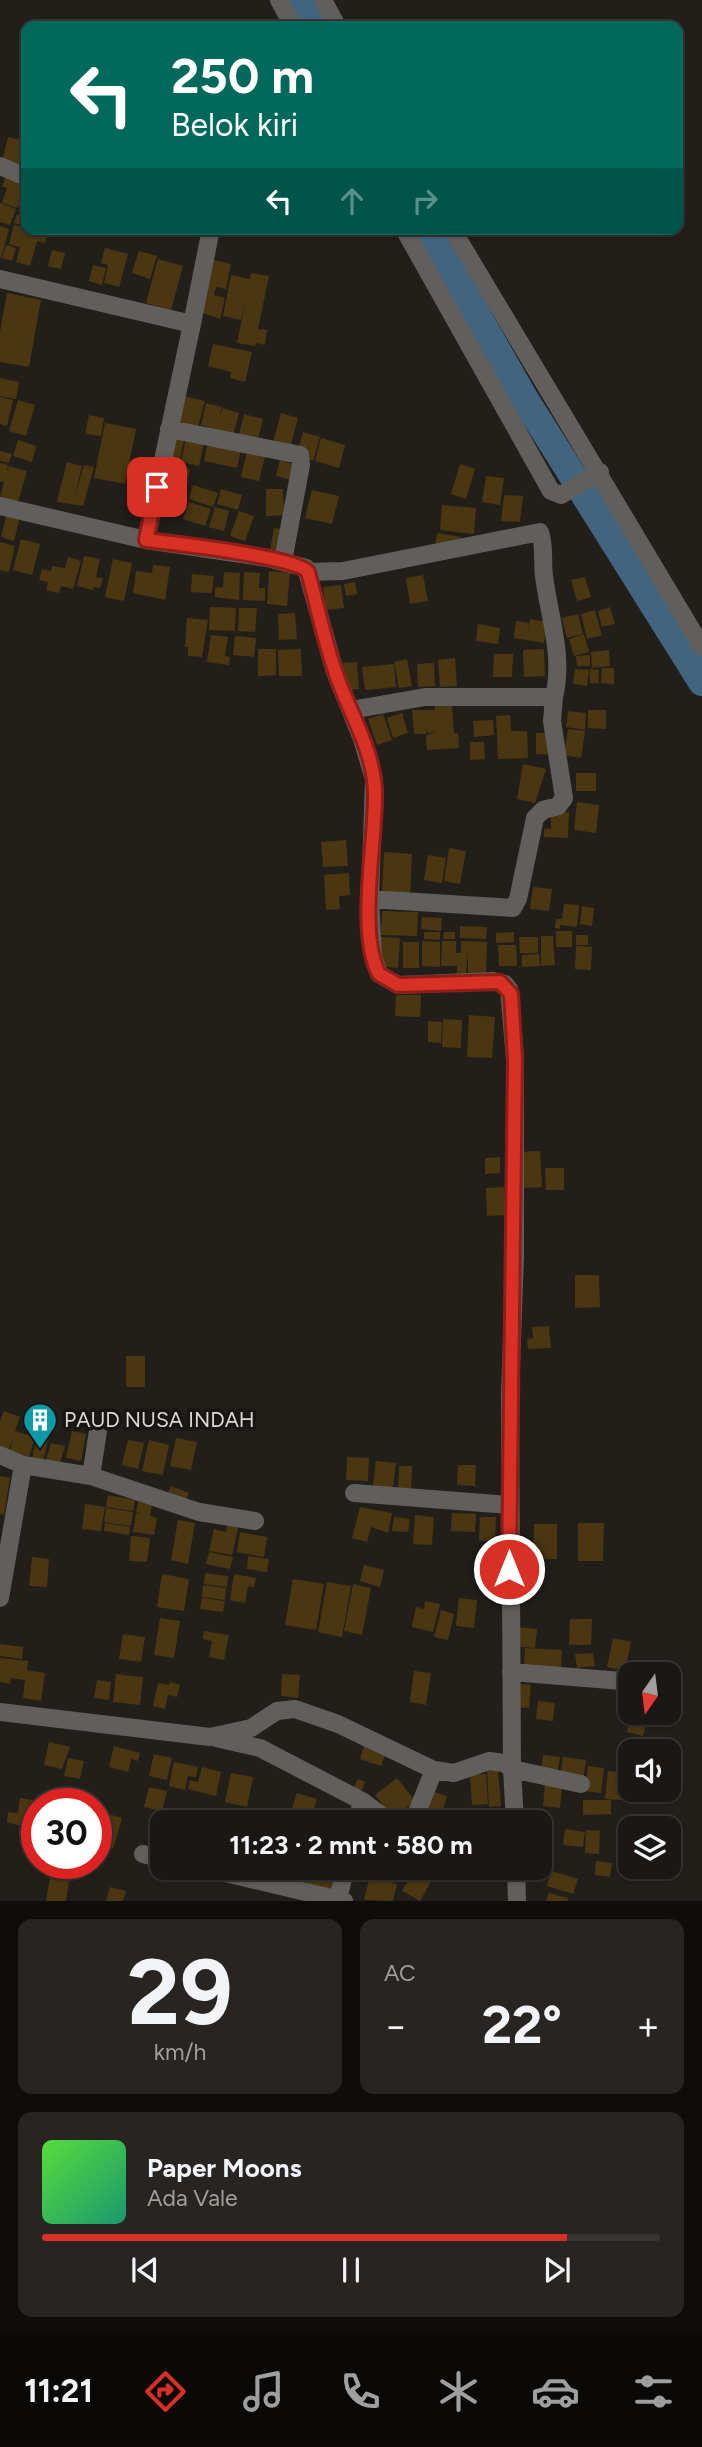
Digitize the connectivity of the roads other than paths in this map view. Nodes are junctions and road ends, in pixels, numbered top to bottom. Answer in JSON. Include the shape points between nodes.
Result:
{"nodes":[{"id":1,"x":279,"y":0,"type":"edge"},
{"id":2,"x":323,"y":0,"type":"edge"},
{"id":3,"x":290,"y":21,"type":"edge"},
{"id":4,"x":334,"y":21,"type":"edge"},
{"id":5,"x":0,"y":166,"type":"edge"},
{"id":6,"x":21,"y":175,"type":"edge"},
{"id":7,"x":210,"y":235,"type":"edge"},
{"id":8,"x":407,"y":235,"type":"edge"},
{"id":9,"x":456,"y":235,"type":"edge"},
{"id":10,"x":0,"y":279,"type":"edge"},
{"id":11,"x":192,"y":324,"type":"junction"},
{"id":12,"x":169,"y":429,"type":"junction"},
{"id":13,"x":597,"y":474,"type":"junction"},
{"id":14,"x":0,"y":506,"type":"edge"},
{"id":15,"x":146,"y":540,"type":"junction"},
{"id":16,"x":283,"y":561,"type":"junction"},
{"id":17,"x":308,"y":572,"type":"junction"},
{"id":18,"x":702,"y":647,"type":"edge"},
{"id":19,"x":554,"y":697,"type":"junction"},
{"id":20,"x":351,"y":709,"type":"junction"},
{"id":21,"x":370,"y":899,"type":"junction"},
{"id":22,"x":98,"y":1431,"type":"dead end"},
{"id":23,"x":0,"y":1455,"type":"edge"},
{"id":24,"x":23,"y":1465,"type":"junction"},
{"id":25,"x":91,"y":1476,"type":"junction"},
{"id":26,"x":354,"y":1493,"type":"dead end"},
{"id":27,"x":509,"y":1505,"type":"junction"},
{"id":28,"x":255,"y":1521,"type":"dead end"},
{"id":29,"x":0,"y":1598,"type":"edge"},
{"id":30,"x":511,"y":1672,"type":"junction"},
{"id":31,"x":618,"y":1681,"type":"edge"},
{"id":32,"x":0,"y":1712,"type":"edge"},
{"id":33,"x":210,"y":1737,"type":"junction"},
{"id":34,"x":512,"y":1769,"type":"junction"},
{"id":35,"x":434,"y":1770,"type":"junction"},
{"id":36,"x":581,"y":1784,"type":"dead end"},
{"id":37,"x":362,"y":1801,"type":"junction"},
{"id":38,"x":360,"y":1810,"type":"edge"},
{"id":39,"x":374,"y":1810,"type":"edge"},
{"id":40,"x":418,"y":1810,"type":"edge"},
{"id":41,"x":514,"y":1810,"type":"edge"},
{"id":42,"x":143,"y":1854,"type":"dead end"},
{"id":43,"x":150,"y":1856,"type":"edge"},
{"id":44,"x":256,"y":1880,"type":"edge"},
{"id":45,"x":344,"y":1880,"type":"edge"},
{"id":46,"x":516,"y":1880,"type":"edge"},
{"id":47,"x":341,"y":1900,"type":"edge"},
{"id":48,"x":517,"y":1901,"type":"edge"}],
"edges":[{"from":1,"to":3,"type":"street"},
{"from":2,"to":4,"type":"street"},
{"from":5,"to":6,"type":"street"},
{"from":7,"to":11,"type":"street"},
{"from":8,"to":13,"type":"street","via":[[551,491],[561,495]]},
{"from":9,"to":13,"type":"street"},
{"from":10,"to":11,"type":"street"},
{"from":11,"to":12,"type":"street"},
{"from":12,"to":15,"type":"street"},
{"from":12,"to":16,"type":"street","via":[[300,455],[302,465]]},
{"from":13,"to":18,"type":"street"},
{"from":14,"to":15,"type":"street"},
{"from":15,"to":16,"type":"street"},
{"from":16,"to":17,"type":"street","via":[[301,565]]},
{"from":17,"to":19,"type":"street","via":[[343,571],[540,532],[557,649]]},
{"from":17,"to":20,"type":"street","via":[[335,672]]},
{"from":19,"to":20,"type":"street","via":[[425,697]]},
{"from":19,"to":21,"type":"street","via":[[552,721],[564,798],[535,818],[519,899],[513,908]]},
{"from":20,"to":21,"type":"street","via":[[374,779]]},
{"from":21,"to":27,"type":"street","via":[[373,956],[383,979],[398,985],[493,981],[505,985],[511,994],[515,1086]]},
{"from":22,"to":25,"type":"street"},
{"from":23,"to":24,"type":"street"},
{"from":24,"to":25,"type":"street"},
{"from":24,"to":29,"type":"street"},
{"from":25,"to":28,"type":"street","via":[[179,1507]]},
{"from":26,"to":27,"type":"street"},
{"from":27,"to":30,"type":"street"},
{"from":30,"to":31,"type":"street"},
{"from":30,"to":34,"type":"street"},
{"from":32,"to":33,"type":"street"},
{"from":33,"to":35,"type":"street","via":[[251,1728],[278,1711],[295,1709],[338,1724]]},
{"from":33,"to":37,"type":"street","via":[[260,1748]]},
{"from":34,"to":35,"type":"street","via":[[489,1761],[454,1773]]},
{"from":34,"to":36,"type":"street"},
{"from":34,"to":41,"type":"street"},
{"from":35,"to":40,"type":"street"},
{"from":37,"to":38,"type":"street"},
{"from":37,"to":39,"type":"street"},
{"from":42,"to":43,"type":"street"},
{"from":44,"to":47,"type":"street"},
{"from":45,"to":47,"type":"street"},
{"from":46,"to":48,"type":"street"}]}
